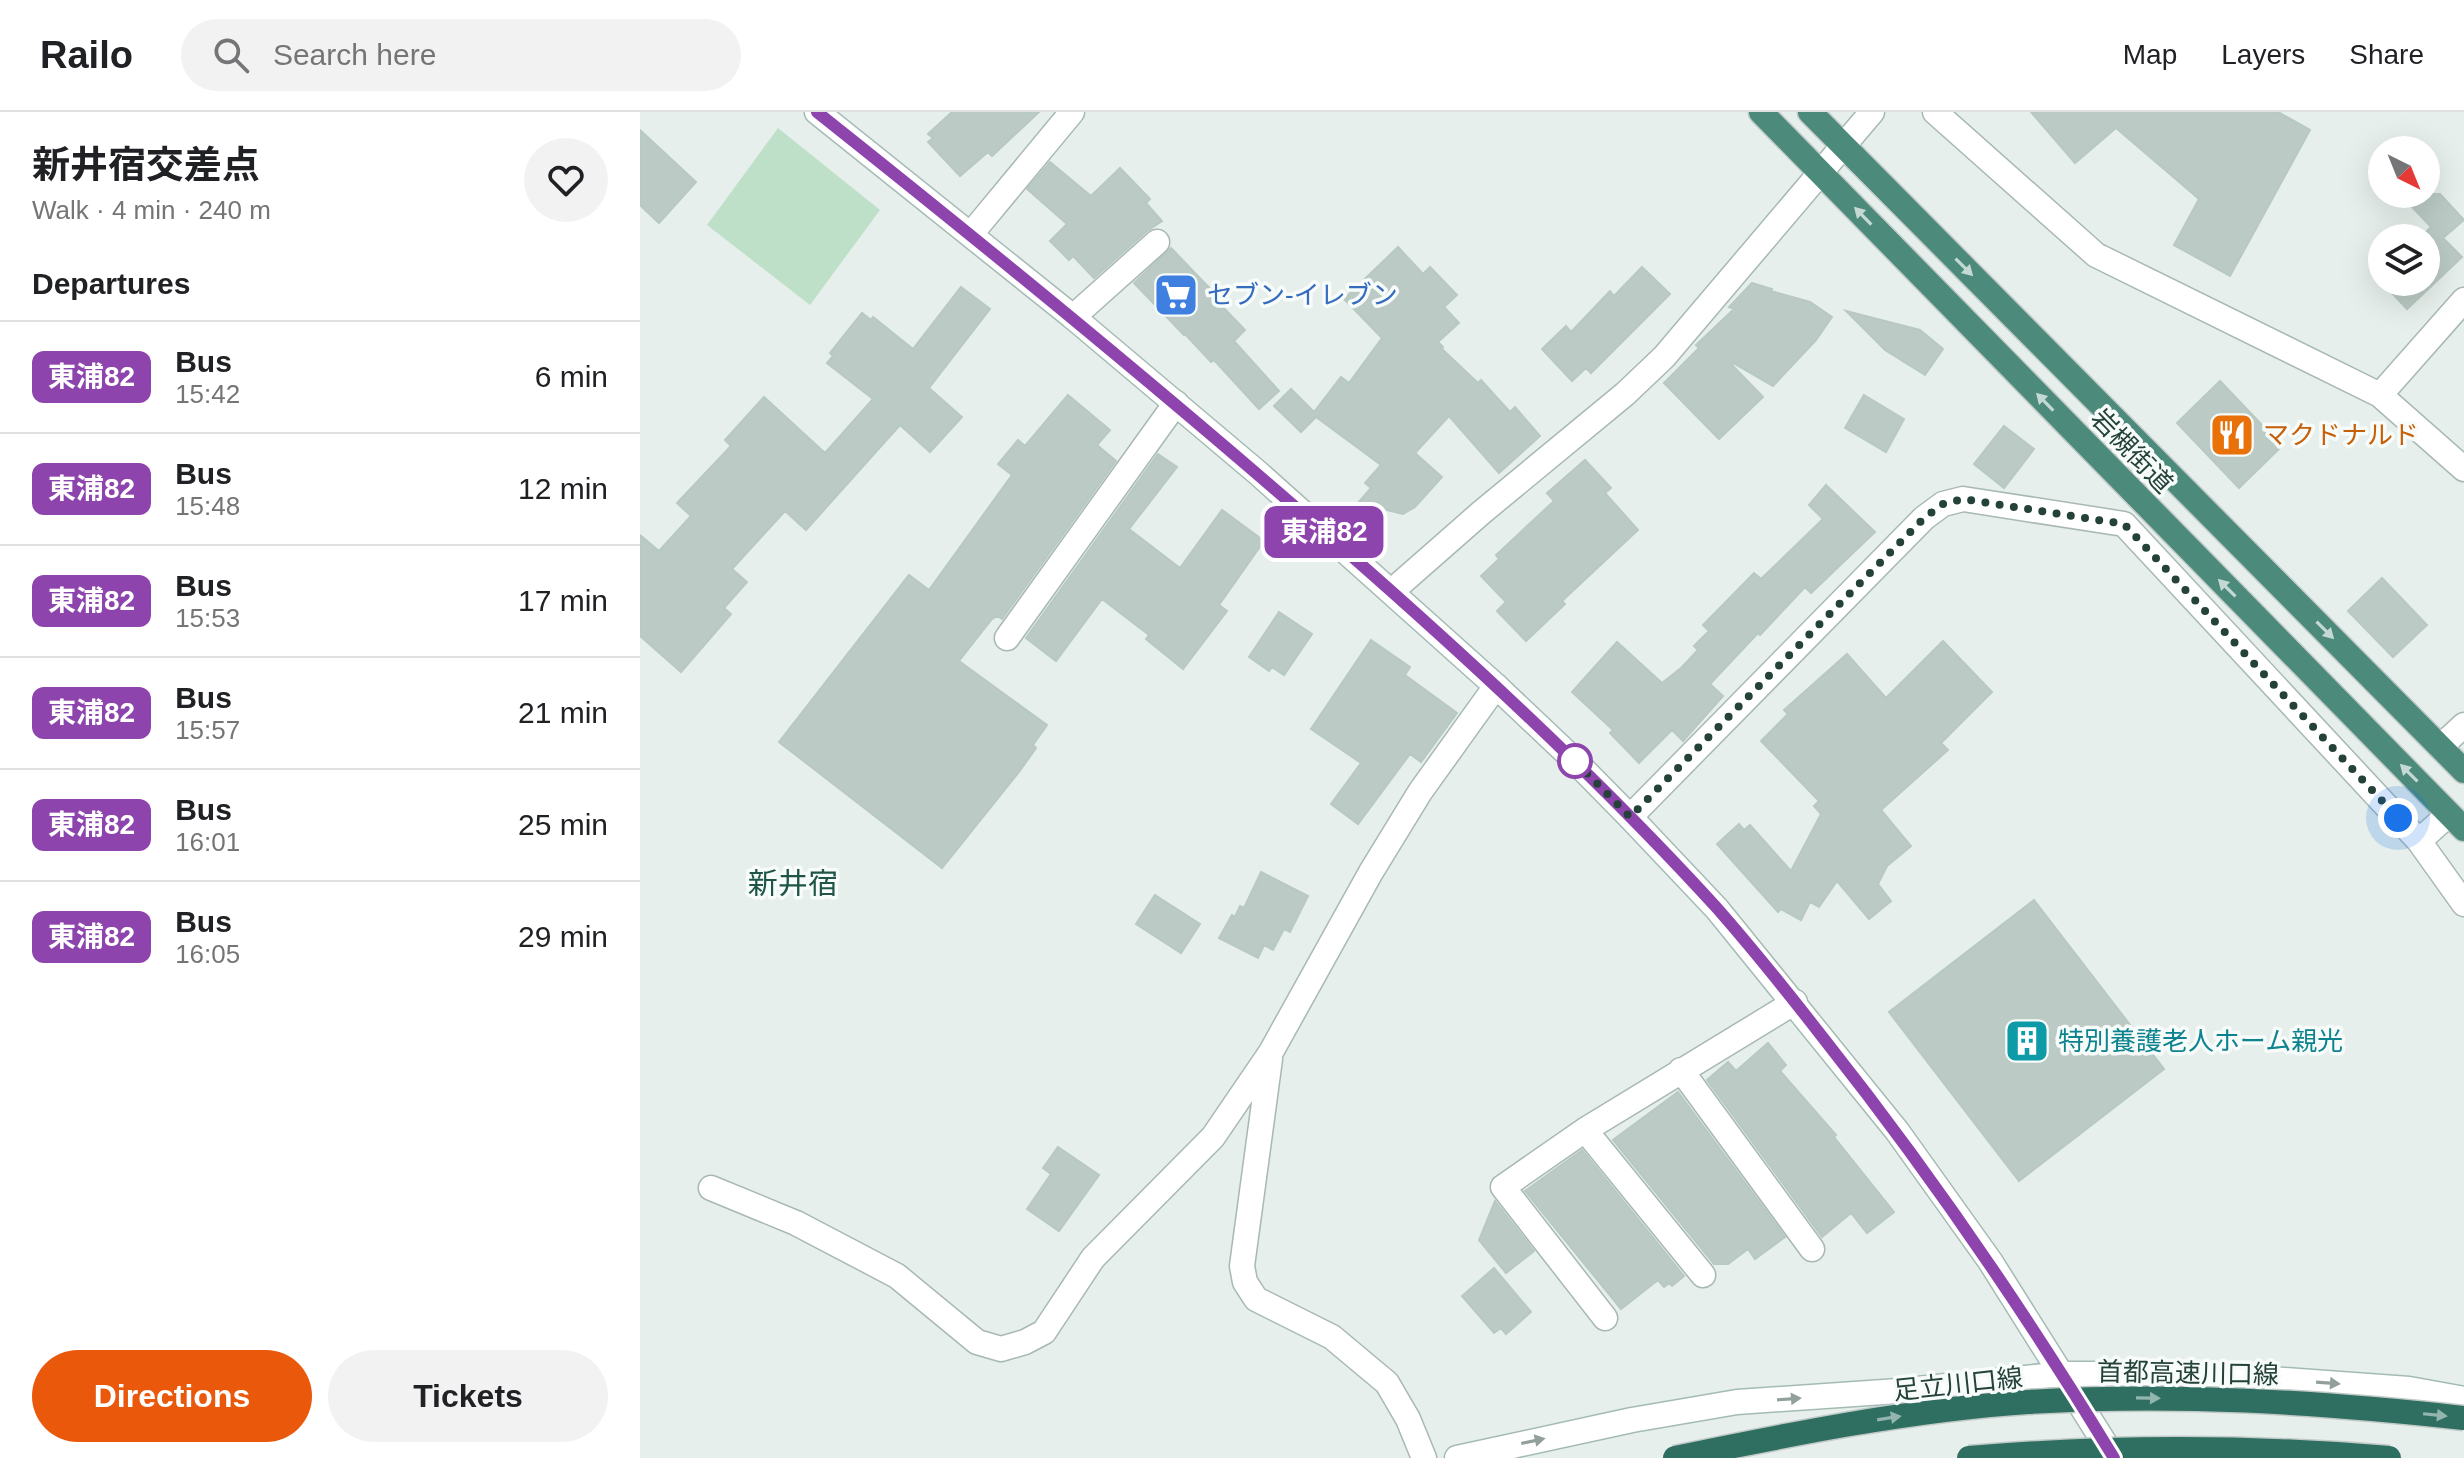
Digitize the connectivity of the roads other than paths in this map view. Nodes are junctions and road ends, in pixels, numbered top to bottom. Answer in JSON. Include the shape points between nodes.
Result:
{"nodes":[{"id":1,"x":817,"y":112,"type":"edge"},
{"id":2,"x":1072,"y":112,"type":"edge"},
{"id":3,"x":1761,"y":112,"type":"edge"},
{"id":4,"x":1810,"y":112,"type":"edge"},
{"id":5,"x":1872,"y":112,"type":"edge"},
{"id":6,"x":1935,"y":112,"type":"edge"},
{"id":7,"x":1844,"y":146,"type":"junction"},
{"id":8,"x":1821,"y":172,"type":"junction"},
{"id":9,"x":971,"y":234,"type":"junction"},
{"id":10,"x":1157,"y":242,"type":"dead end"},
{"id":11,"x":2464,"y":300,"type":"edge"},
{"id":12,"x":1073,"y":317,"type":"junction"},
{"id":13,"x":2380,"y":395,"type":"junction"},
{"id":14,"x":1176,"y":403,"type":"junction"},
{"id":15,"x":2464,"y":469,"type":"edge"},
{"id":16,"x":2144,"y":504,"type":"junction"},
{"id":17,"x":2124,"y":524,"type":"junction"},
{"id":18,"x":1392,"y":591,"type":"junction"},
{"id":19,"x":1007,"y":638,"type":"dead end"},
{"id":20,"x":1496,"y":686,"type":"junction"},
{"id":21,"x":2464,"y":725,"type":"edge"},
{"id":22,"x":2440,"y":747,"type":"junction"},
{"id":23,"x":2464,"y":771,"type":"edge"},
{"id":24,"x":1630,"y":817,"type":"junction"},
{"id":25,"x":2456,"y":821,"type":"edge"},
{"id":26,"x":2419,"y":841,"type":"junction"},
{"id":27,"x":2464,"y":904,"type":"edge"},
{"id":28,"x":1795,"y":1002,"type":"junction"},
{"id":29,"x":1271,"y":1052,"type":"junction"},
{"id":30,"x":1681,"y":1070,"type":"junction"},
{"id":31,"x":1585,"y":1130,"type":"junction"},
{"id":32,"x":711,"y":1188,"type":"dead end"},
{"id":33,"x":1812,"y":1249,"type":"dead end"},
{"id":34,"x":1703,"y":1275,"type":"dead end"},
{"id":35,"x":1605,"y":1318,"type":"dead end"},
{"id":36,"x":2063,"y":1374,"type":"junction"},
{"id":37,"x":2464,"y":1399,"type":"edge"},
{"id":38,"x":2464,"y":1418,"type":"edge"},
{"id":39,"x":1424,"y":1458,"type":"edge"},
{"id":40,"x":1457,"y":1458,"type":"edge"},
{"id":41,"x":1675,"y":1458,"type":"edge"},
{"id":42,"x":1969,"y":1458,"type":"edge"},
{"id":43,"x":2114,"y":1458,"type":"edge"},
{"id":44,"x":2389,"y":1458,"type":"edge"}],
"edges":[{"from":1,"to":9,"type":"street"},
{"from":2,"to":9,"type":"street"},
{"from":3,"to":8,"type":"highway","name":"岩槻街道"},
{"from":4,"to":7,"type":"highway","name":"岩槻街道"},
{"from":5,"to":7,"type":"street"},
{"from":6,"to":13,"type":"street","via":[[2096,255]]},
{"from":7,"to":8,"type":"street"},
{"from":7,"to":22,"type":"highway","name":"岩槻街道","one_way":true},
{"from":16,"to":8,"type":"highway","name":"岩槻街道","one_way":true},
{"from":8,"to":18,"type":"street","via":[[1664,357]]},
{"from":9,"to":12,"type":"street"},
{"from":10,"to":12,"type":"street"},
{"from":11,"to":13,"type":"street"},
{"from":12,"to":14,"type":"street"},
{"from":13,"to":15,"type":"street"},
{"from":14,"to":18,"type":"street"},
{"from":14,"to":19,"type":"street"},
{"from":16,"to":17,"type":"street"},
{"from":25,"to":16,"type":"highway","name":"岩槻街道","one_way":true},
{"from":17,"to":24,"type":"street","via":[[1963,499],[1943,504]]},
{"from":17,"to":26,"type":"street"},
{"from":18,"to":20,"type":"street"},
{"from":20,"to":24,"type":"street"},
{"from":20,"to":29,"type":"street","via":[[1420,792]]},
{"from":21,"to":22,"type":"street"},
{"from":22,"to":23,"type":"highway","name":"岩槻街道"},
{"from":24,"to":28,"type":"street"},
{"from":25,"to":26,"type":"street"},
{"from":26,"to":27,"type":"street"},
{"from":28,"to":30,"type":"street"},
{"from":28,"to":36,"type":"street","via":[[1897,1131]]},
{"from":29,"to":32,"type":"street","via":[[1213,1137],[1093,1258],[1044,1332],[1001,1349],[977,1342],[871,1261]]},
{"from":29,"to":39,"type":"street","via":[[1242,1266],[1245,1282],[1256,1299],[1332,1337],[1387,1383]]},
{"from":30,"to":31,"type":"street"},
{"from":30,"to":33,"type":"street"},
{"from":31,"to":34,"type":"street"},
{"from":31,"to":35,"type":"street","via":[[1503,1187]]},
{"from":36,"to":37,"type":"street","name":"足立川口線","one_way":true,"via":[[2201,1374],[2409,1389]]},
{"from":40,"to":36,"type":"street","name":"足立川口線","one_way":true,"via":[[1737,1402]]},
{"from":36,"to":43,"type":"street"},
{"from":41,"to":38,"type":"highway","name":"首都高速川口線","one_way":true,"bridge":true,"via":[[1907,1415],[2025,1402],[2223,1400],[2344,1405]]},
{"from":42,"to":44,"type":"highway","bridge":true,"via":[[2155,1448]]}]}
